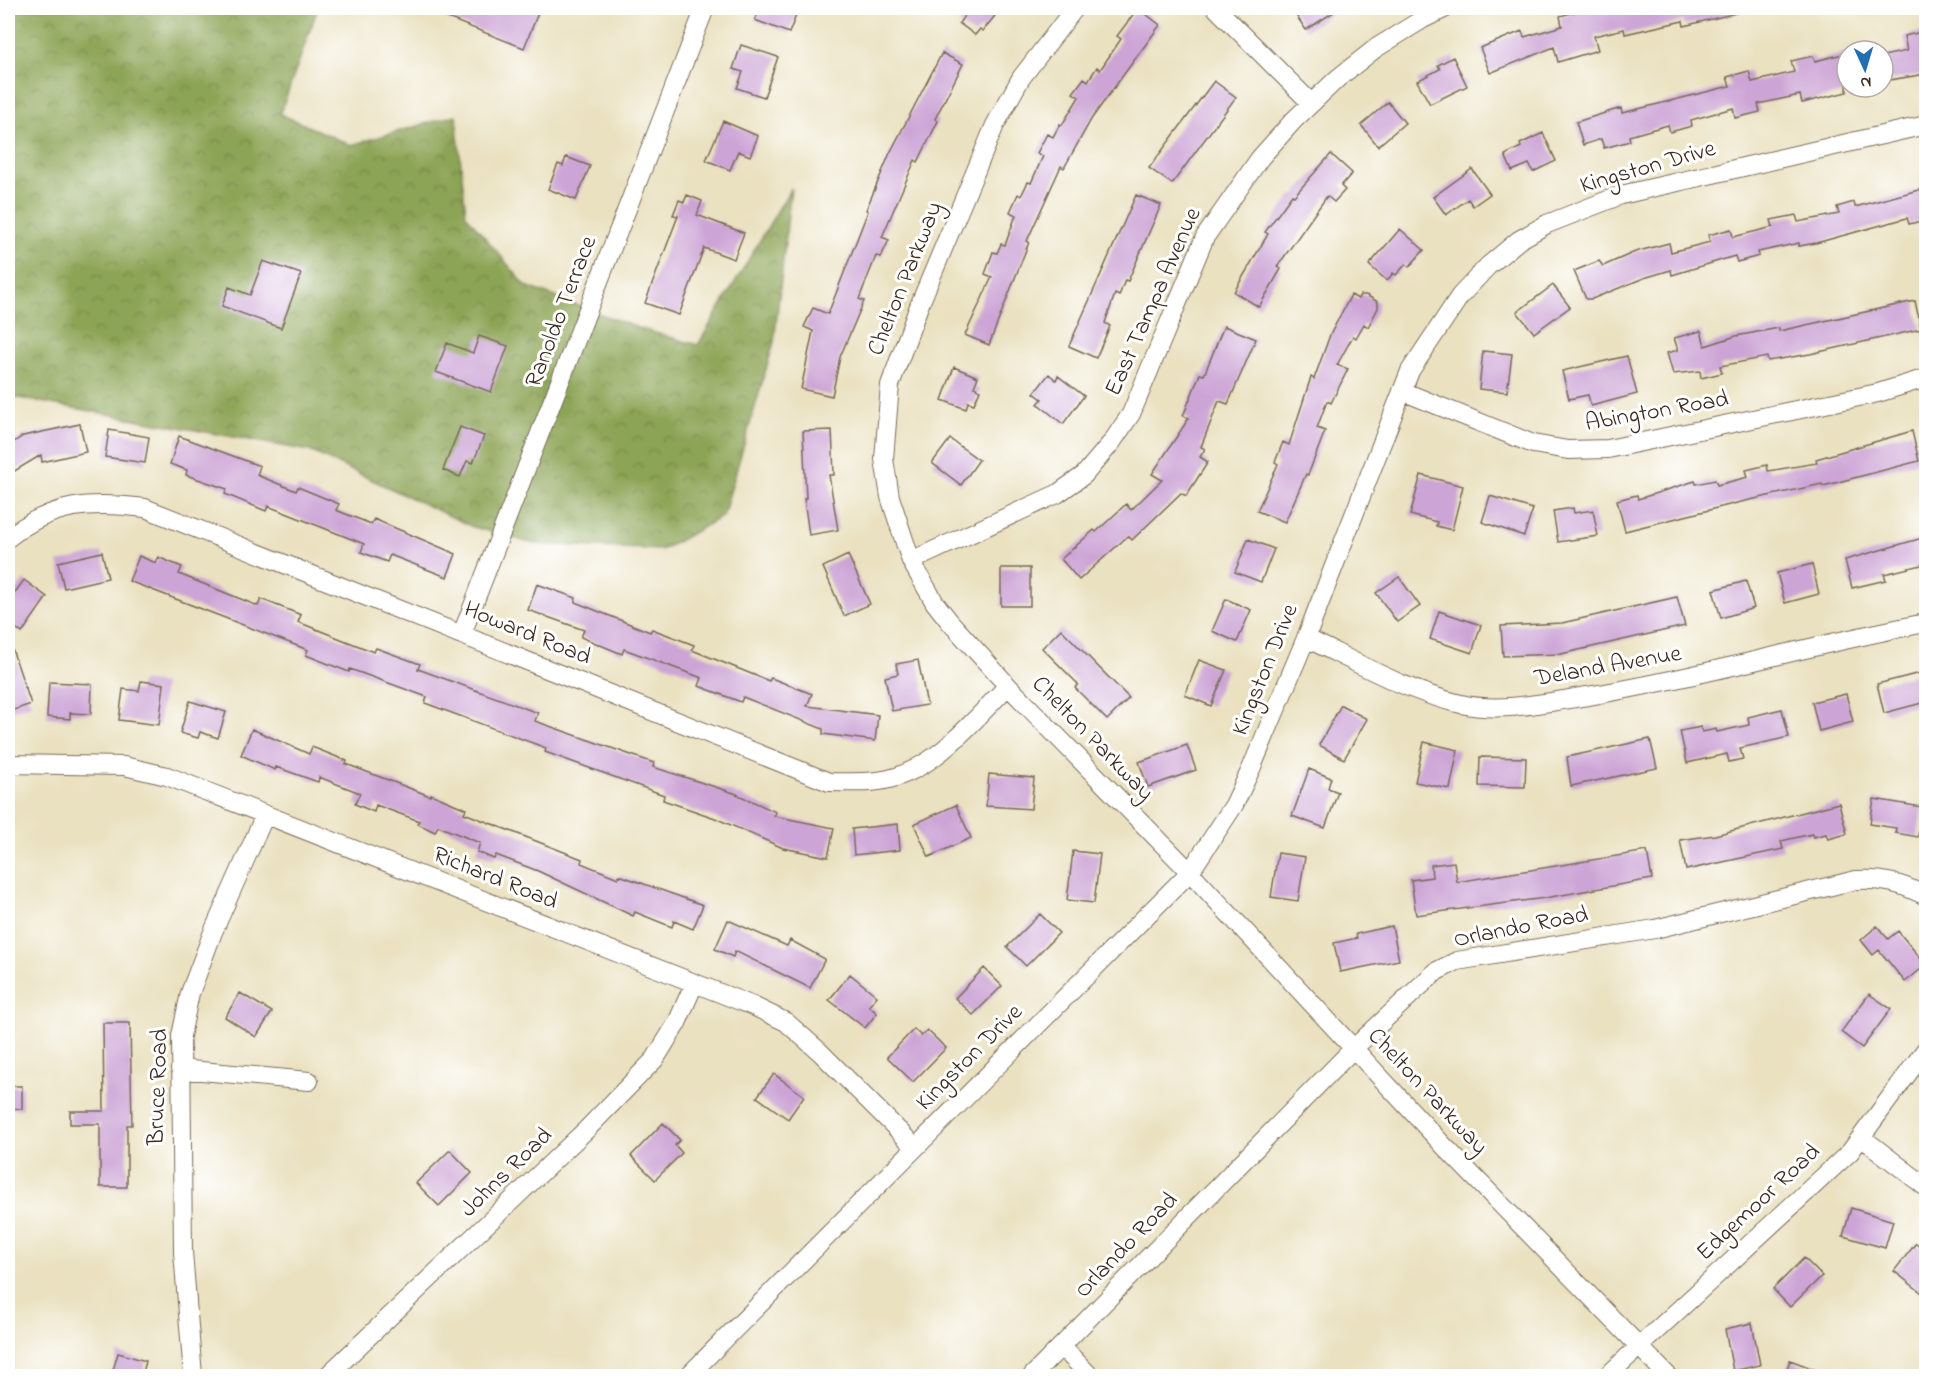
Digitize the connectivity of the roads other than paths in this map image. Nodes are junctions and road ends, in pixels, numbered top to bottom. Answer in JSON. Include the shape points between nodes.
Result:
{"nodes":[{"id":1,"x":705,"y":8,"type":"edge"},
{"id":2,"x":1075,"y":8,"type":"edge"},
{"id":3,"x":1216,"y":8,"type":"edge"},
{"id":4,"x":1446,"y":8,"type":"edge"},
{"id":5,"x":1311,"y":103,"type":"junction"},
{"id":6,"x":1926,"y":124,"type":"edge"},
{"id":7,"x":1926,"y":378,"type":"edge"},
{"id":8,"x":1402,"y":391,"type":"junction"},
{"id":9,"x":8,"y":538,"type":"edge"},
{"id":10,"x":911,"y":561,"type":"junction"},
{"id":11,"x":1926,"y":623,"type":"edge"},
{"id":12,"x":462,"y":634,"type":"junction"},
{"id":13,"x":1306,"y":638,"type":"junction"},
{"id":14,"x":1008,"y":686,"type":"junction"},
{"id":15,"x":8,"y":764,"type":"edge"},
{"id":16,"x":266,"y":815,"type":"junction"},
{"id":17,"x":1190,"y":872,"type":"junction"},
{"id":18,"x":1926,"y":896,"type":"edge"},
{"id":19,"x":694,"y":984,"type":"junction"},
{"id":20,"x":1353,"y":1049,"type":"junction"},
{"id":21,"x":1926,"y":1049,"type":"edge"},
{"id":22,"x":180,"y":1069,"type":"junction"},
{"id":23,"x":309,"y":1081,"type":"dead end"},
{"id":24,"x":1861,"y":1137,"type":"junction"},
{"id":25,"x":915,"y":1148,"type":"junction"},
{"id":26,"x":1926,"y":1187,"type":"edge"},
{"id":27,"x":1062,"y":1347,"type":"junction"},
{"id":28,"x":1638,"y":1347,"type":"junction"},
{"id":29,"x":193,"y":1377,"type":"edge"},
{"id":30,"x":327,"y":1377,"type":"edge"},
{"id":31,"x":688,"y":1377,"type":"edge"},
{"id":32,"x":1032,"y":1377,"type":"edge"},
{"id":33,"x":1090,"y":1377,"type":"edge"},
{"id":34,"x":1607,"y":1377,"type":"edge"},
{"id":35,"x":1668,"y":1377,"type":"edge"}],
"edges":[{"from":1,"to":12,"type":"street","name":"Ranoldo Terrace"},
{"from":2,"to":10,"type":"street","name":"Chelton Parkway","via":[[1021,78],[995,125],[890,385],[884,459],[890,497]]},
{"from":3,"to":5,"type":"street"},
{"from":4,"to":5,"type":"street","name":"East Tampa Avenue","via":[[1376,48]]},
{"from":5,"to":10,"type":"street","name":"East Tampa Avenue","via":[[1260,158],[1205,237],[1131,414],[1084,475],[1057,494]]},
{"from":6,"to":8,"type":"street","name":"Kingston Drive","via":[[1621,195],[1547,224],[1519,240],[1460,296],[1432,334]]},
{"from":7,"to":8,"type":"street","name":"Abington Road","via":[[1878,393],[1608,449],[1568,450],[1533,444]]},
{"from":8,"to":13,"type":"street","name":"Kingston Drive"},
{"from":9,"to":12,"type":"street","name":"Howard Road","via":[[48,512],[78,505],[111,503],[145,508]]},
{"from":10,"to":14,"type":"street","name":"Chelton Parkway","via":[[935,603]]},
{"from":11,"to":13,"type":"street","name":"Deland Avenue","via":[[1838,639],[1662,683],[1522,707],[1462,704]]},
{"from":12,"to":14,"type":"street","name":"Howard Road","via":[[829,782],[889,779],[915,769],[938,755]]},
{"from":13,"to":17,"type":"street","name":"Kingston Drive","via":[[1234,805]]},
{"from":14,"to":17,"type":"street","name":"Chelton Parkway"},
{"from":15,"to":16,"type":"street","name":"Richard Road","via":[[124,766],[167,776]]},
{"from":16,"to":19,"type":"street","name":"Richard Road"},
{"from":16,"to":22,"type":"street","name":"Bruce Road","via":[[190,993],[181,1036]]},
{"from":17,"to":20,"type":"street","name":"Chelton Parkway"},
{"from":17,"to":25,"type":"street","name":"Kingston Drive"},
{"from":18,"to":20,"type":"street","name":"Orlando Road","via":[[1903,884],[1878,878],[1856,880],[1655,929],[1457,961],[1437,971]]},
{"from":19,"to":25,"type":"street","name":"Richard Road","via":[[753,1005],[786,1022]]},
{"from":19,"to":30,"type":"street","name":"Johns Road","via":[[655,1059]]},
{"from":20,"to":27,"type":"street","name":"Orlando Road"},
{"from":20,"to":28,"type":"street","name":"Chelton Parkway"},
{"from":21,"to":24,"type":"street","name":"Edgemoor Road"},
{"from":22,"to":23,"type":"street"},
{"from":22,"to":29,"type":"street","name":"Bruce Road","via":[[183,1252]]},
{"from":24,"to":26,"type":"street"},
{"from":24,"to":28,"type":"street","name":"Edgemoor Road","via":[[1850,1152]]},
{"from":25,"to":31,"type":"street","name":"Kingston Drive"},
{"from":27,"to":32,"type":"street","name":"Orlando Road"},
{"from":27,"to":33,"type":"street"},
{"from":28,"to":34,"type":"street","name":"Edgemoor Road"},
{"from":28,"to":35,"type":"street","name":"Chelton Parkway"}]}
